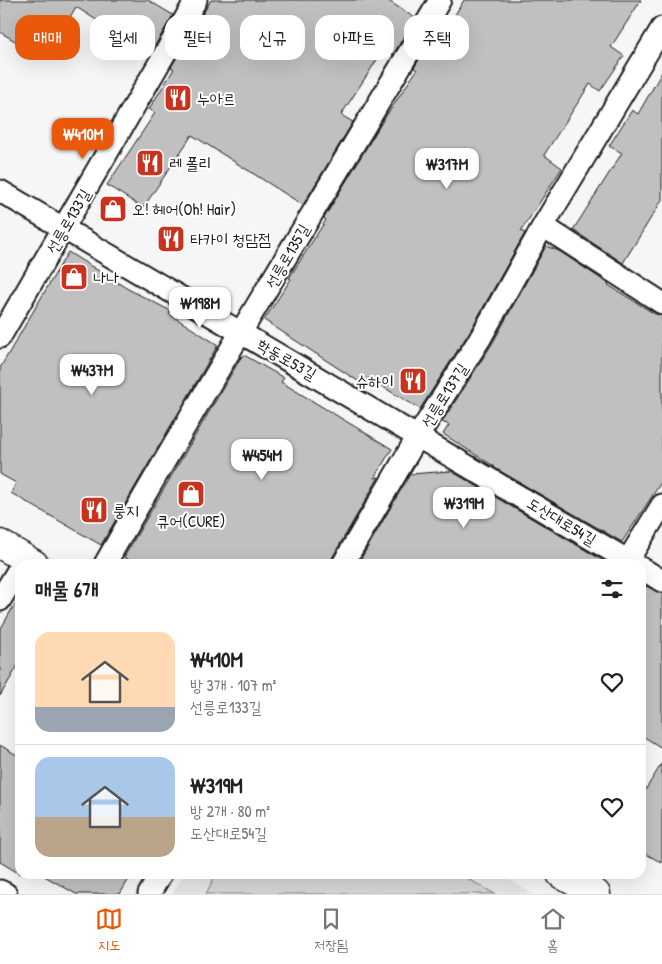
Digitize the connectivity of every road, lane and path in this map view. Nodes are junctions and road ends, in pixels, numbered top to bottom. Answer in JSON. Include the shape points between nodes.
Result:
{"nodes":[{"id":1,"x":196,"y":0,"type":"edge"},
{"id":2,"x":440,"y":0,"type":"edge"},
{"id":3,"x":662,"y":28,"type":"edge"},
{"id":4,"x":0,"y":191,"type":"edge"},
{"id":5,"x":543,"y":226,"type":"junction"},
{"id":6,"x":64,"y":228,"type":"junction"},
{"id":7,"x":662,"y":303,"type":"edge"},
{"id":8,"x":242,"y":333,"type":"junction"},
{"id":9,"x":0,"y":337,"type":"edge"},
{"id":10,"x":418,"y":436,"type":"junction"},
{"id":11,"x":662,"y":505,"type":"edge"},
{"id":12,"x":0,"y":544,"type":"edge"},
{"id":13,"x":20,"y":559,"type":"edge"},
{"id":14,"x":108,"y":559,"type":"edge"},
{"id":15,"x":346,"y":559,"type":"edge"},
{"id":16,"x":626,"y":559,"type":"edge"},
{"id":17,"x":636,"y":559,"type":"edge"},
{"id":18,"x":646,"y":571,"type":"edge"},
{"id":19,"x":15,"y":578,"type":"edge"},
{"id":20,"x":662,"y":581,"type":"edge"},
{"id":21,"x":0,"y":600,"type":"edge"},
{"id":22,"x":159,"y":879,"type":"edge"},
{"id":23,"x":570,"y":879,"type":"edge"},
{"id":24,"x":0,"y":891,"type":"edge"},
{"id":25,"x":6,"y":894,"type":"edge"},
{"id":26,"x":149,"y":894,"type":"edge"},
{"id":27,"x":596,"y":894,"type":"edge"}],
"edges":[{"from":1,"to":6,"type":"street","name":"선릉로133길"},
{"from":2,"to":8,"type":"street","name":"선릉로135길"},
{"from":3,"to":5,"type":"street","name":"선릉로137길"},
{"from":4,"to":6,"type":"street","name":"학동로53길"},
{"from":5,"to":7,"type":"street"},
{"from":5,"to":10,"type":"street","name":"선릉로137길","via":[[481,337]]},
{"from":6,"to":8,"type":"street","name":"학동로53길"},
{"from":6,"to":9,"type":"street","name":"선릉로133길"},
{"from":8,"to":10,"type":"street","name":"학동로53길"},
{"from":8,"to":14,"type":"street","name":"선릉로135길"},
{"from":10,"to":15,"type":"street","name":"선릉로137길"},
{"from":10,"to":16,"type":"street","name":"도산대로54길"},
{"from":11,"to":17,"type":"street"},
{"from":12,"to":13,"type":"main road"},
{"from":18,"to":20,"type":"street","name":"도산대로54길"},
{"from":19,"to":21,"type":"street"},
{"from":22,"to":26,"type":"street"},
{"from":23,"to":27,"type":"main road"},
{"from":24,"to":25,"type":"street"}]}
